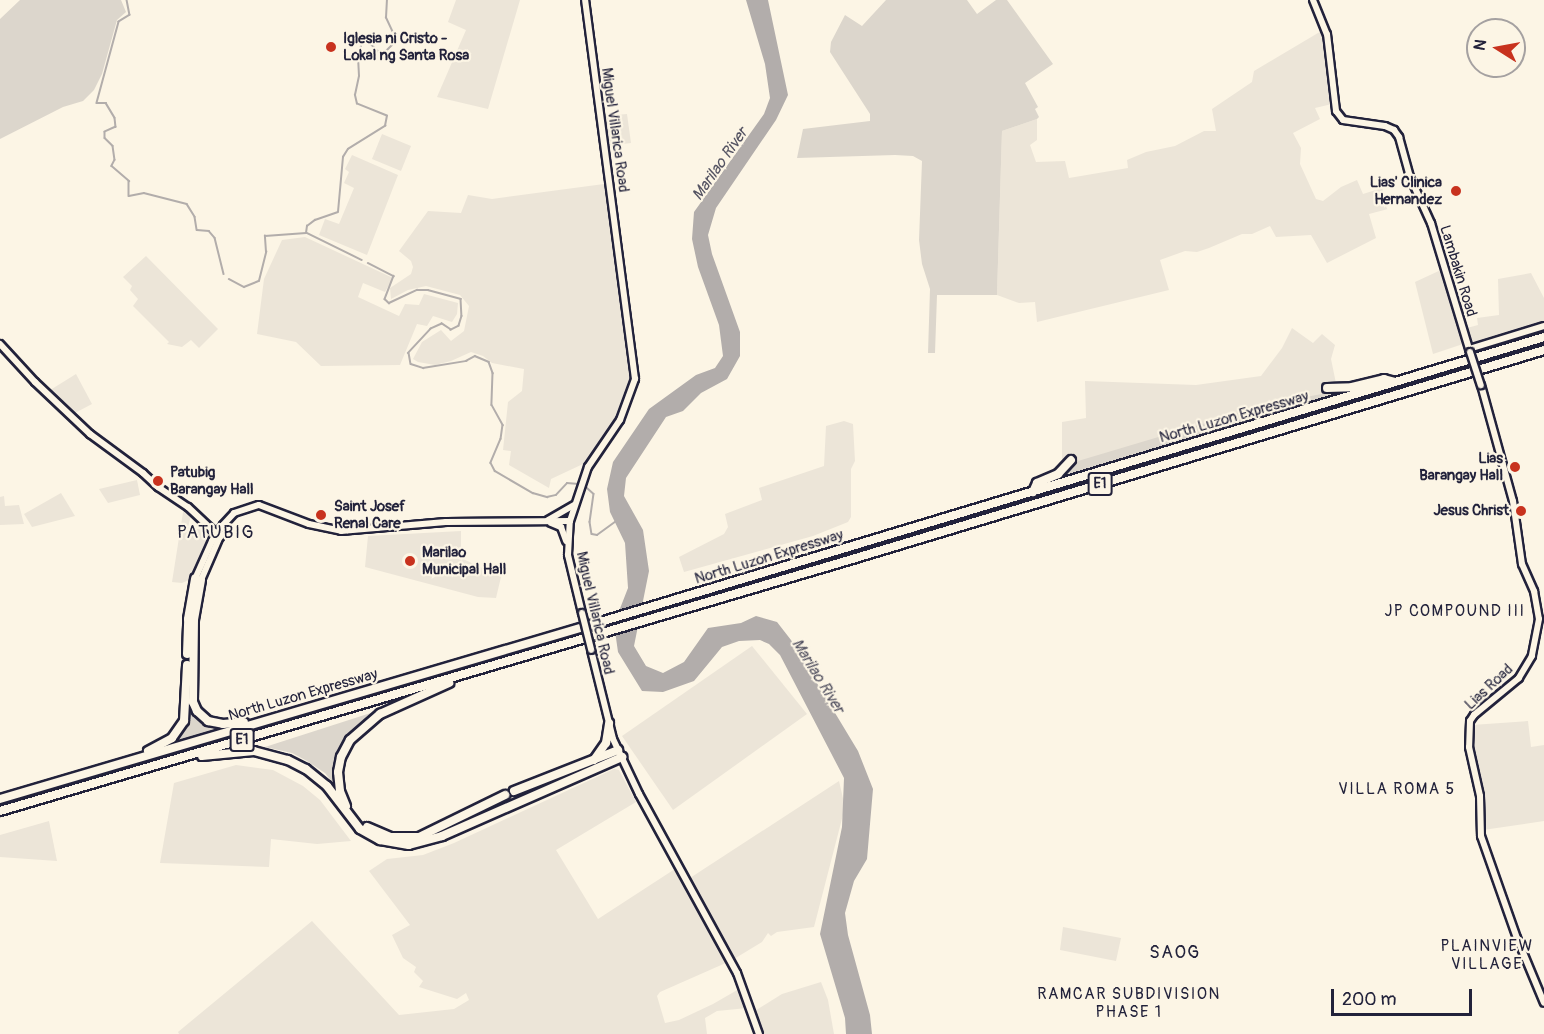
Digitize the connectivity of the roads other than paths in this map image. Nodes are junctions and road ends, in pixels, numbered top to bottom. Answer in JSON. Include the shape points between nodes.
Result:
{"nodes":[{"id":1,"x":585,"y":0,"type":"edge"},
{"id":2,"x":1313,"y":0,"type":"edge"},
{"id":3,"x":1544,"y":326,"type":"edge"},
{"id":4,"x":1544,"y":337,"type":"edge"},
{"id":5,"x":0,"y":344,"type":"edge"},
{"id":6,"x":1544,"y":350,"type":"edge"},
{"id":7,"x":1470,"y":351,"type":"junction"},
{"id":8,"x":1396,"y":382,"type":"junction"},
{"id":9,"x":1327,"y":388,"type":"dead end"},
{"id":10,"x":1071,"y":460,"type":"dead end"},
{"id":11,"x":1033,"y":492,"type":"junction"},
{"id":12,"x":574,"y":505,"type":"junction"},
{"id":13,"x":545,"y":521,"type":"junction"},
{"id":14,"x":570,"y":521,"type":"junction"},
{"id":15,"x":218,"y":535,"type":"junction"},
{"id":16,"x":567,"y":547,"type":"junction"},
{"id":17,"x":198,"y":580,"type":"junction"},
{"id":18,"x":187,"y":654,"type":"dead end"},
{"id":19,"x":187,"y":665,"type":"dead end"},
{"id":20,"x":484,"y":669,"type":"junction"},
{"id":21,"x":269,"y":718,"type":"junction"},
{"id":22,"x":609,"y":723,"type":"junction"},
{"id":23,"x":620,"y":753,"type":"junction"},
{"id":24,"x":128,"y":761,"type":"junction"},
{"id":25,"x":174,"y":761,"type":"junction"},
{"id":26,"x":593,"y":761,"type":"junction"},
{"id":27,"x":514,"y":790,"type":"dead end"},
{"id":28,"x":505,"y":795,"type":"dead end"},
{"id":29,"x":0,"y":799,"type":"edge"},
{"id":30,"x":0,"y":811,"type":"edge"},
{"id":31,"x":1544,"y":1003,"type":"edge"},
{"id":32,"x":759,"y":1034,"type":"edge"}],
"edges":[{"from":1,"to":12,"type":"main road","name":"Miguel Villarica Road","via":[[635,379],[620,420],[588,467]]},
{"from":2,"to":7,"type":"main road","name":"Lambakin Road","via":[[1327,34],[1338,115],[1346,121],[1390,128],[1399,137],[1410,177],[1431,223]]},
{"from":3,"to":7,"type":"main road"},
{"from":4,"to":8,"type":"highway","name":"North Luzon Expressway","number":"E1"},
{"from":5,"to":15,"type":"main road","via":[[90,434],[188,507]]},
{"from":6,"to":20,"type":"highway","name":"North Luzon Expressway","number":"E1"},
{"from":7,"to":31,"type":"main road","name":"Lias Road","bridge":true,"via":[[1514,501],[1522,564],[1534,591],[1539,619],[1532,656],[1519,678],[1474,715],[1470,721],[1469,747],[1480,796],[1481,836]]},
{"from":8,"to":9,"type":"highway","via":[[1384,379]]},
{"from":8,"to":11,"type":"highway","name":"North Luzon Expressway","number":"E1"},
{"from":10,"to":11,"type":"highway","via":[[1058,474],[1037,483]]},
{"from":11,"to":21,"type":"highway","name":"North Luzon Expressway","number":"E1"},
{"from":12,"to":13,"type":"main road"},
{"from":12,"to":14,"type":"main road","name":"Miguel Villarica Road"},
{"from":13,"to":14,"type":"main road"},
{"from":13,"to":15,"type":"main road","via":[[446,522],[341,531],[259,505],[234,513]]},
{"from":13,"to":16,"type":"main road","via":[[561,527]]},
{"from":14,"to":16,"type":"main road","name":"Miguel Villarica Road"},
{"from":15,"to":17,"type":"main road"},
{"from":16,"to":22,"type":"main road","name":"Miguel Villarica Road","bridge":true},
{"from":17,"to":18,"type":"highway","via":[[188,619]]},
{"from":17,"to":21,"type":"highway","via":[[193,696],[197,711],[215,723]]},
{"from":19,"to":24,"type":"highway","via":[[187,711],[182,727],[168,740]]},
{"from":20,"to":25,"type":"highway","name":"North Luzon Expressway","number":"E1"},
{"from":20,"to":28,"type":"highway","via":[[408,700],[364,726],[343,751],[339,784],[348,809],[359,822],[378,833],[404,838],[439,830]]},
{"from":21,"to":24,"type":"highway","name":"North Luzon Expressway","number":"E1"},
{"from":22,"to":23,"type":"main road","name":"Miguel Villarica Road"},
{"from":22,"to":26,"type":"highway","via":[[606,743]]},
{"from":23,"to":25,"type":"highway","via":[[442,836],[409,845],[380,840],[360,829],[320,780],[280,757],[245,750]]},
{"from":23,"to":26,"type":"highway"},
{"from":23,"to":32,"type":"main road","name":"Miguel Villarica Road","via":[[736,973]]},
{"from":24,"to":29,"type":"highway","name":"North Luzon Expressway","number":"E1"},
{"from":25,"to":30,"type":"highway","name":"North Luzon Expressway","number":"E1"},
{"from":26,"to":27,"type":"highway"}]}
